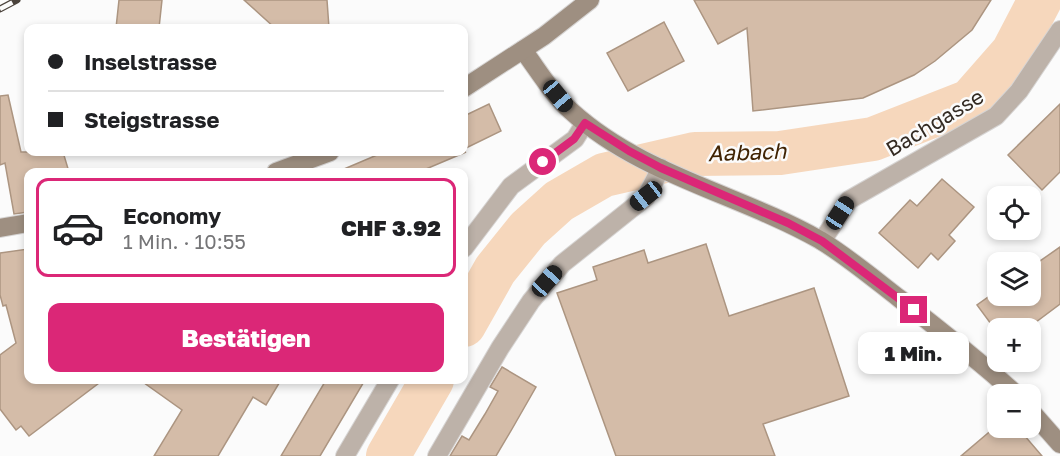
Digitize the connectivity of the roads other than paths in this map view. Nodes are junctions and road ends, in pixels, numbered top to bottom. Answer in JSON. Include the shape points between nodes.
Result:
{"nodes":[{"id":1,"x":590,"y":0,"type":"edge"},
{"id":2,"x":1060,"y":30,"type":"edge"},
{"id":3,"x":523,"y":50,"type":"junction"},
{"id":4,"x":468,"y":85,"type":"edge"},
{"id":5,"x":585,"y":123,"type":"junction"},
{"id":6,"x":319,"y":156,"type":"edge"},
{"id":7,"x":287,"y":168,"type":"edge"},
{"id":8,"x":658,"y":175,"type":"junction"},
{"id":9,"x":24,"y":224,"type":"edge"},
{"id":10,"x":0,"y":228,"type":"edge"},
{"id":11,"x":822,"y":241,"type":"junction"},
{"id":12,"x":468,"y":243,"type":"edge"},
{"id":13,"x":388,"y":384,"type":"edge"},
{"id":14,"x":1004,"y":384,"type":"edge"},
{"id":15,"x":1041,"y":422,"type":"edge"},
{"id":16,"x":1060,"y":444,"type":"edge"},
{"id":17,"x":345,"y":456,"type":"edge"},
{"id":18,"x":437,"y":456,"type":"edge"}],
"edges":[{"from":1,"to":3,"type":"street"},
{"from":2,"to":11,"type":"street","name":"Bachgasse","via":[[996,116],[849,200]]},
{"from":3,"to":4,"type":"street"},
{"from":3,"to":5,"type":"street","via":[[569,109]]},
{"from":5,"to":8,"type":"street"},
{"from":5,"to":12,"type":"street","via":[[574,139],[511,186]]},
{"from":6,"to":7,"type":"street"},
{"from":8,"to":11,"type":"street","via":[[680,177]]},
{"from":8,"to":18,"type":"street","via":[[646,196],[570,257],[547,281],[500,348]]},
{"from":9,"to":10,"type":"street"},
{"from":11,"to":14,"type":"street"},
{"from":13,"to":17,"type":"street"},
{"from":15,"to":16,"type":"street"}]}
